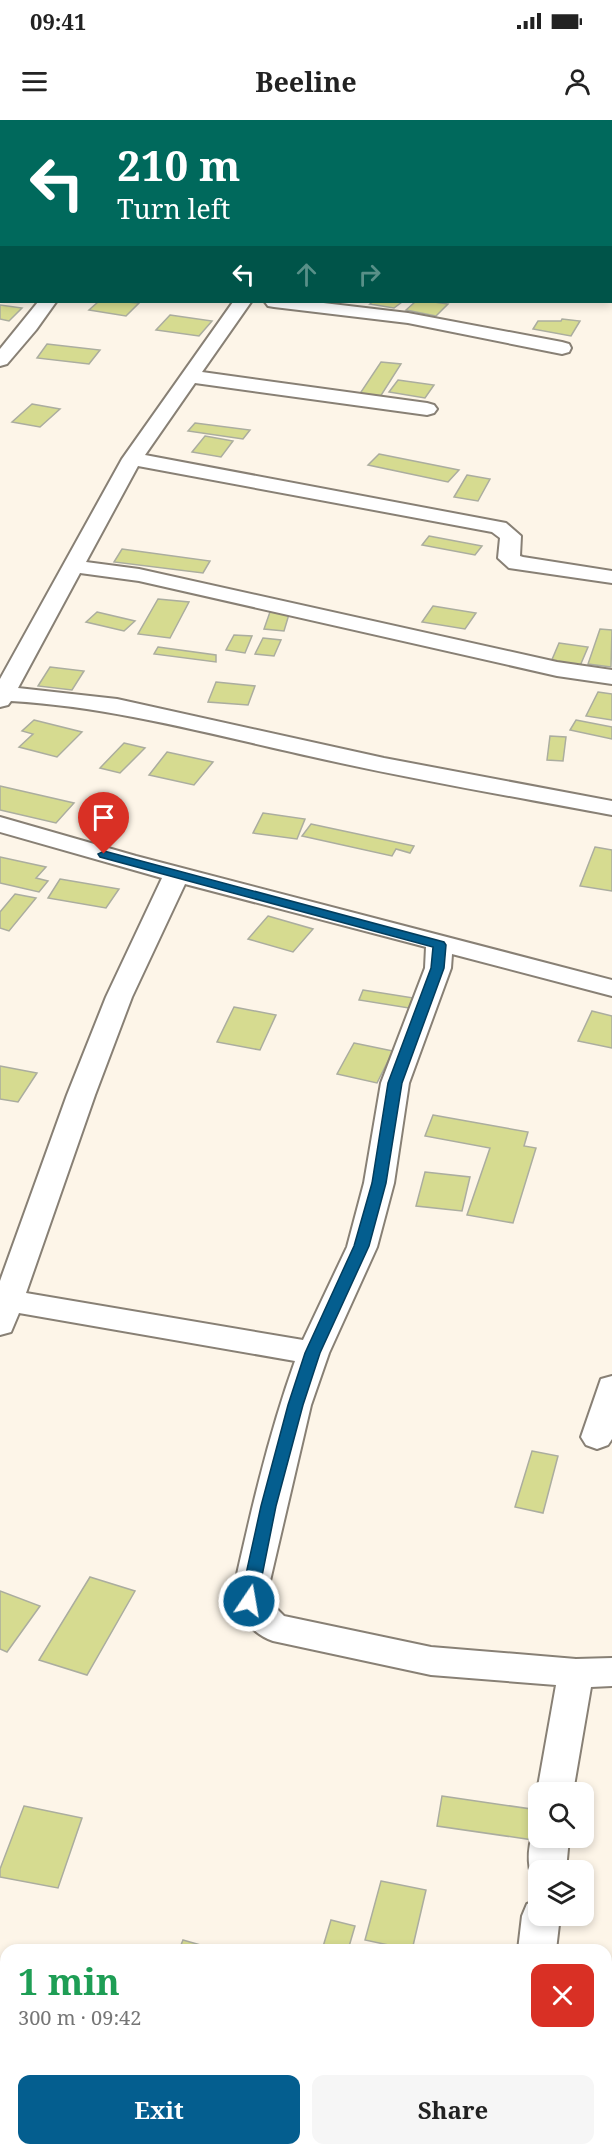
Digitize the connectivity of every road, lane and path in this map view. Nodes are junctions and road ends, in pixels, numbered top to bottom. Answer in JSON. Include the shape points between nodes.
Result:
{"nodes":[{"id":1,"x":46,"y":303,"type":"edge"},
{"id":2,"x":241,"y":303,"type":"edge"},
{"id":3,"x":282,"y":303,"type":"edge"},
{"id":4,"x":562,"y":348,"type":"dead end"},
{"id":5,"x":0,"y":360,"type":"edge"},
{"id":6,"x":188,"y":376,"type":"junction"},
{"id":7,"x":427,"y":409,"type":"dead end"},
{"id":8,"x":132,"y":459,"type":"junction"},
{"id":9,"x":72,"y":566,"type":"junction"},
{"id":10,"x":612,"y":577,"type":"edge"},
{"id":11,"x":612,"y":677,"type":"edge"},
{"id":12,"x":1,"y":696,"type":"edge"},
{"id":13,"x":612,"y":808,"type":"edge"},
{"id":14,"x":0,"y":824,"type":"edge"},
{"id":15,"x":176,"y":875,"type":"junction"},
{"id":16,"x":440,"y":945,"type":"junction"},
{"id":17,"x":612,"y":988,"type":"edge"},
{"id":18,"x":4,"y":1312,"type":"edge"},
{"id":19,"x":313,"y":1353,"type":"junction"},
{"id":20,"x":612,"y":1388,"type":"edge"},
{"id":21,"x":597,"y":1437,"type":"dead end"},
{"id":22,"x":612,"y":1672,"type":"edge"},
{"id":23,"x":576,"y":1673,"type":"junction"},
{"id":24,"x":557,"y":1782,"type":"edge"},
{"id":25,"x":540,"y":1926,"type":"edge"},
{"id":26,"x":538,"y":1944,"type":"edge"}],
"edges":[{"from":1,"to":5,"type":"street"},
{"from":2,"to":6,"type":"street"},
{"from":3,"to":4,"type":"street","via":[[408,318]]},
{"from":6,"to":7,"type":"street"},
{"from":6,"to":8,"type":"street"},
{"from":8,"to":9,"type":"street"},
{"from":8,"to":10,"type":"street","via":[[499,526],[511,536],[510,558],[517,563]]},
{"from":9,"to":11,"type":"street","via":[[139,574],[534,664]]},
{"from":9,"to":12,"type":"street"},
{"from":12,"to":13,"type":"street","via":[[71,698],[136,708],[444,778]]},
{"from":14,"to":15,"type":"street"},
{"from":15,"to":16,"type":"street"},
{"from":15,"to":18,"type":"street","via":[[119,997]]},
{"from":16,"to":17,"type":"street"},
{"from":16,"to":19,"type":"street","via":[[438,968],[395,1083],[379,1183],[362,1246]]},
{"from":18,"to":19,"type":"street"},
{"from":19,"to":23,"type":"street","via":[[268,1506],[249,1601],[273,1627],[431,1661]]},
{"from":20,"to":21,"type":"street"},
{"from":22,"to":23,"type":"street"},
{"from":23,"to":24,"type":"street"},
{"from":25,"to":26,"type":"street"}]}
